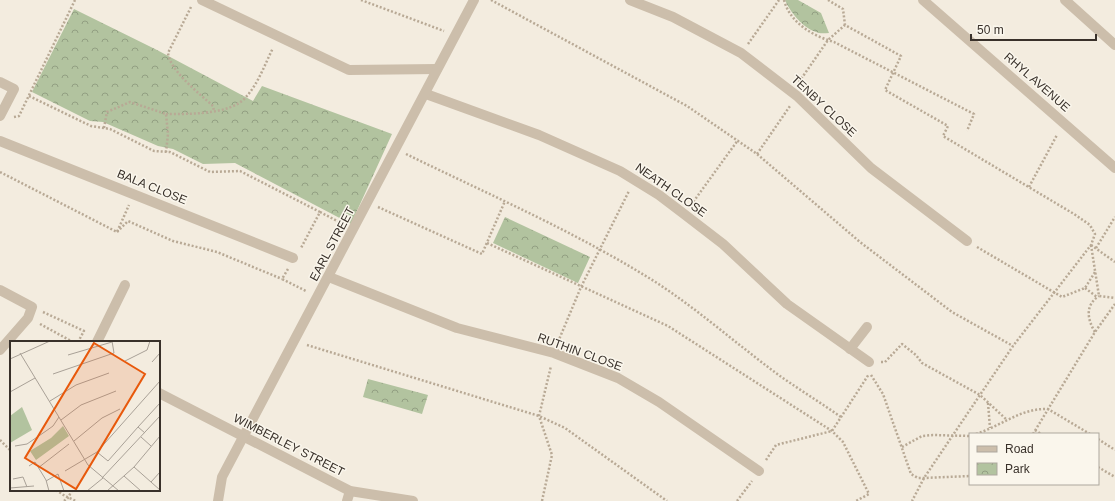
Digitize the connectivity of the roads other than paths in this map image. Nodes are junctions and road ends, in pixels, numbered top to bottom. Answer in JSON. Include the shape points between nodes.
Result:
{"nodes":[{"id":1,"x":202,"y":0,"type":"edge"},
{"id":2,"x":474,"y":0,"type":"edge"},
{"id":3,"x":630,"y":0,"type":"edge"},
{"id":4,"x":923,"y":0,"type":"edge"},
{"id":5,"x":1065,"y":0,"type":"edge"},
{"id":6,"x":1115,"y":45,"type":"edge"},
{"id":7,"x":437,"y":69,"type":"junction"},
{"id":8,"x":0,"y":82,"type":"edge"},
{"id":9,"x":426,"y":94,"type":"junction"},
{"id":10,"x":5,"y":117,"type":"edge"},
{"id":11,"x":0,"y":141,"type":"edge"},
{"id":12,"x":1115,"y":168,"type":"edge"},
{"id":13,"x":967,"y":241,"type":"road end"},
{"id":14,"x":293,"y":258,"type":"road end"},
{"id":15,"x":329,"y":278,"type":"junction"},
{"id":16,"x":125,"y":286,"type":"dead end"},
{"id":17,"x":0,"y":290,"type":"edge"},
{"id":18,"x":867,"y":327,"type":"dead end"},
{"id":19,"x":98,"y":341,"type":"edge"},
{"id":20,"x":850,"y":349,"type":"junction"},
{"id":21,"x":0,"y":350,"type":"edge"},
{"id":22,"x":869,"y":362,"type":"road end"},
{"id":23,"x":160,"y":394,"type":"edge"},
{"id":24,"x":244,"y":436,"type":"junction"},
{"id":25,"x":759,"y":471,"type":"road end"},
{"id":26,"x":350,"y":491,"type":"junction"},
{"id":27,"x":218,"y":501,"type":"edge"},
{"id":28,"x":347,"y":501,"type":"edge"},
{"id":29,"x":413,"y":501,"type":"edge"}],
"edges":[{"from":1,"to":7,"type":"street","via":[[349,70]]},
{"from":2,"to":7,"type":"street","name":"EARL STREET"},
{"from":3,"to":13,"type":"street","name":"TENBY CLOSE","via":[[673,17],[741,53],[794,94],[871,168]]},
{"from":4,"to":12,"type":"street","name":"RHYL AVENUE"},
{"from":5,"to":6,"type":"street"},
{"from":7,"to":9,"type":"street","name":"EARL STREET"},
{"from":8,"to":10,"type":"street","via":[[14,89]]},
{"from":9,"to":15,"type":"street","name":"EARL STREET"},
{"from":9,"to":20,"type":"street","name":"NEATH CLOSE","via":[[539,136],[635,180],[723,244],[787,304]]},
{"from":11,"to":14,"type":"street","name":"BALA CLOSE"},
{"from":15,"to":24,"type":"street","name":"EARL STREET"},
{"from":15,"to":25,"type":"street","name":"RUTHIN CLOSE","via":[[457,328],[554,353],[624,382],[659,402]]},
{"from":16,"to":19,"type":"street"},
{"from":17,"to":21,"type":"street","via":[[32,307],[28,318]]},
{"from":18,"to":20,"type":"street"},
{"from":20,"to":22,"type":"street","name":"NEATH CLOSE"},
{"from":23,"to":24,"type":"street","name":"WIMBERLEY STREET"},
{"from":24,"to":26,"type":"street","name":"WIMBERLEY STREET"},
{"from":24,"to":27,"type":"street","name":"EARL STREET","via":[[222,477]]},
{"from":26,"to":28,"type":"street"},
{"from":26,"to":29,"type":"street","name":"WIMBERLEY STREET"}]}
